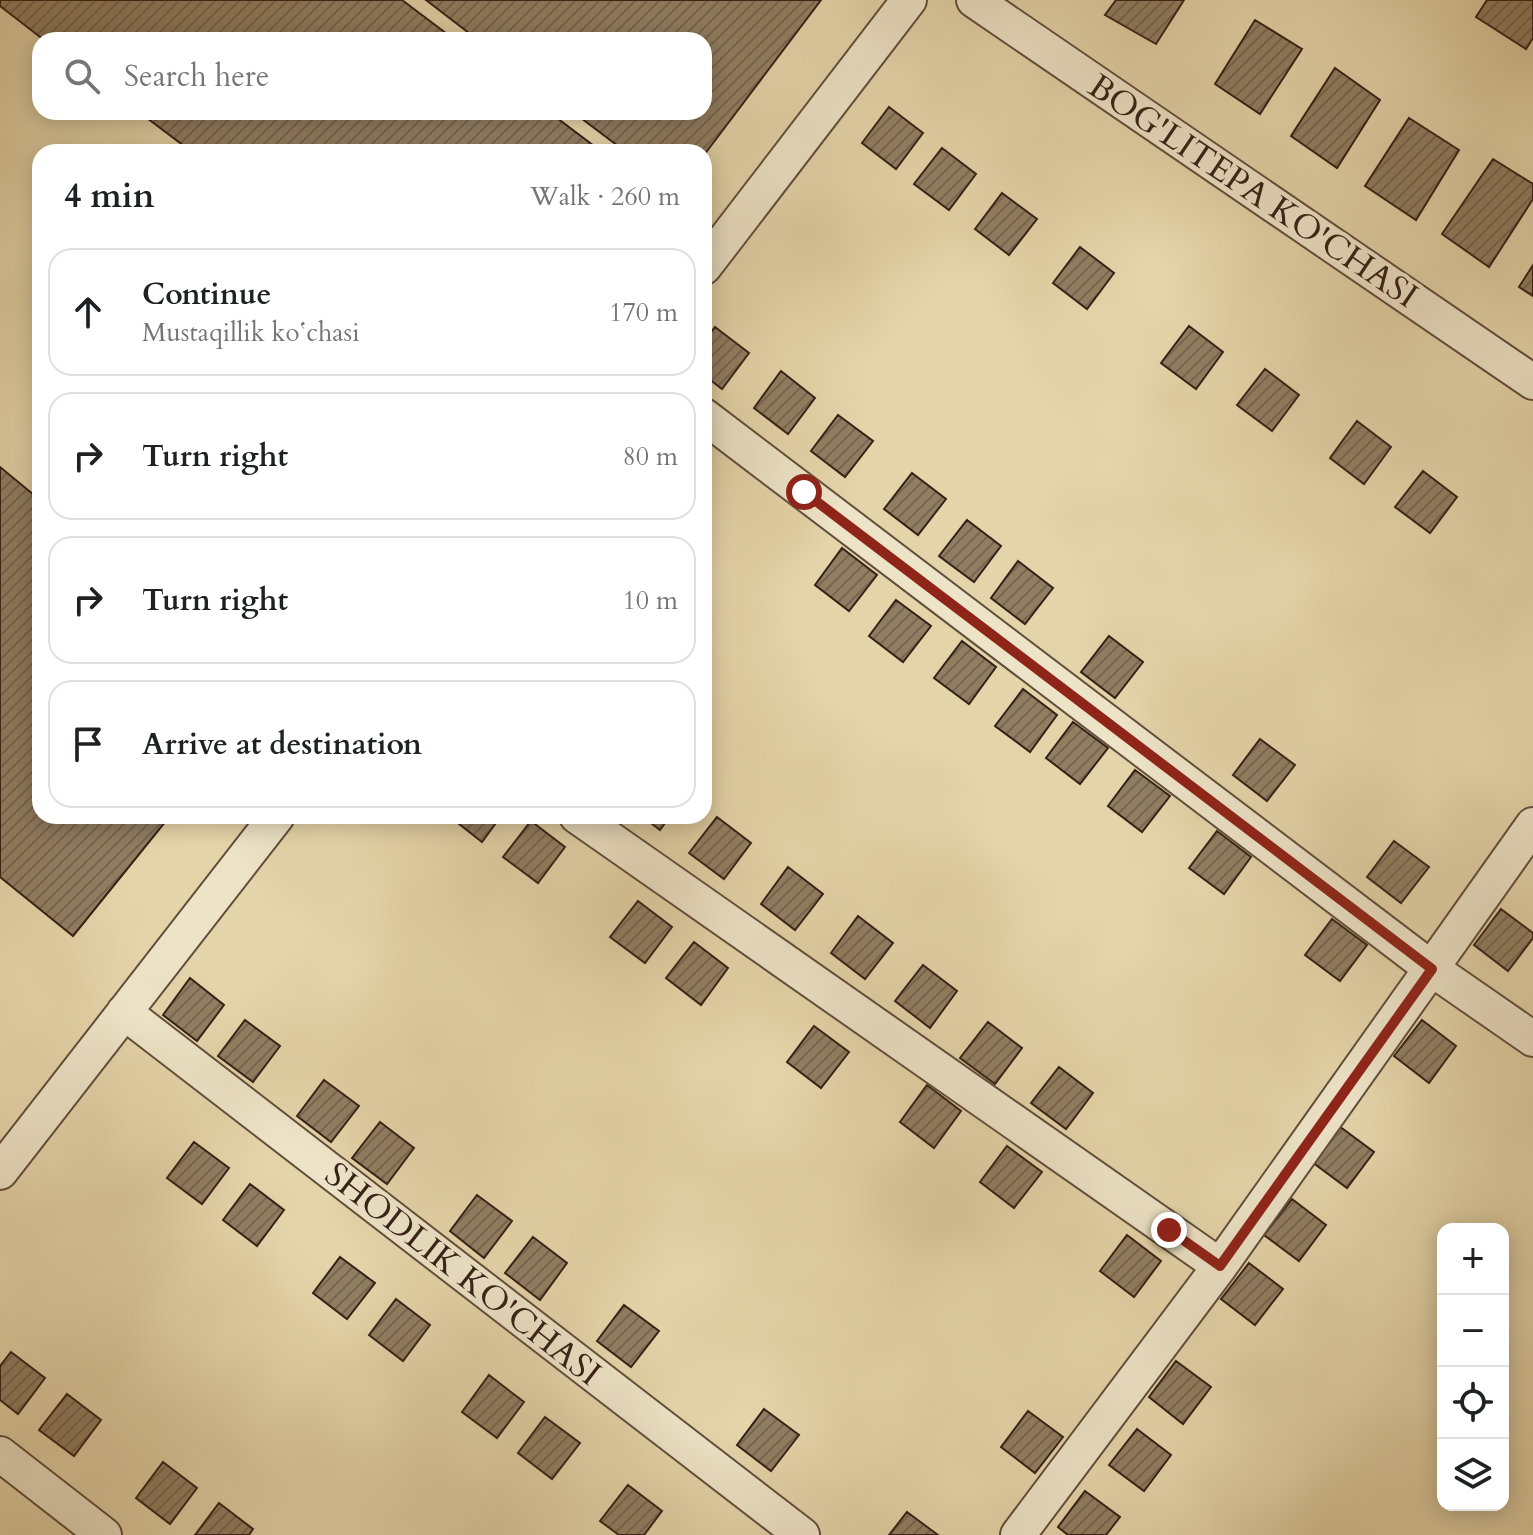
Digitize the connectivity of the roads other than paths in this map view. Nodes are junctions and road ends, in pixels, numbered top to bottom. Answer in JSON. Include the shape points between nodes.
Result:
{"nodes":[{"id":1,"x":909,"y":0,"type":"edge"},
{"id":2,"x":974,"y":0,"type":"edge"},
{"id":3,"x":712,"y":257,"type":"edge"},
{"id":4,"x":1533,"y":382,"type":"edge"},
{"id":5,"x":712,"y":422,"type":"edge"},
{"id":6,"x":271,"y":824,"type":"edge"},
{"id":7,"x":588,"y":824,"type":"edge"},
{"id":8,"x":1533,"y":825,"type":"edge"},
{"id":9,"x":1432,"y":969,"type":"junction"},
{"id":10,"x":124,"y":1012,"type":"junction"},
{"id":11,"x":1533,"y":1039,"type":"edge"},
{"id":12,"x":0,"y":1172,"type":"edge"},
{"id":13,"x":1220,"y":1266,"type":"junction"},
{"id":14,"x":0,"y":1454,"type":"edge"},
{"id":15,"x":104,"y":1535,"type":"edge"},
{"id":16,"x":802,"y":1535,"type":"edge"},
{"id":17,"x":1018,"y":1535,"type":"edge"}],
"edges":[{"from":1,"to":3,"type":"street"},
{"from":2,"to":4,"type":"street","name":"BOG'LITEPA KO'CHASI"},
{"from":5,"to":9,"type":"street"},
{"from":6,"to":10,"type":"street"},
{"from":7,"to":13,"type":"street"},
{"from":8,"to":9,"type":"street"},
{"from":9,"to":11,"type":"street"},
{"from":9,"to":13,"type":"street"},
{"from":10,"to":12,"type":"street"},
{"from":10,"to":16,"type":"street","name":"SHODLIK KO'CHASI"},
{"from":13,"to":17,"type":"street"},
{"from":14,"to":15,"type":"street"}]}
